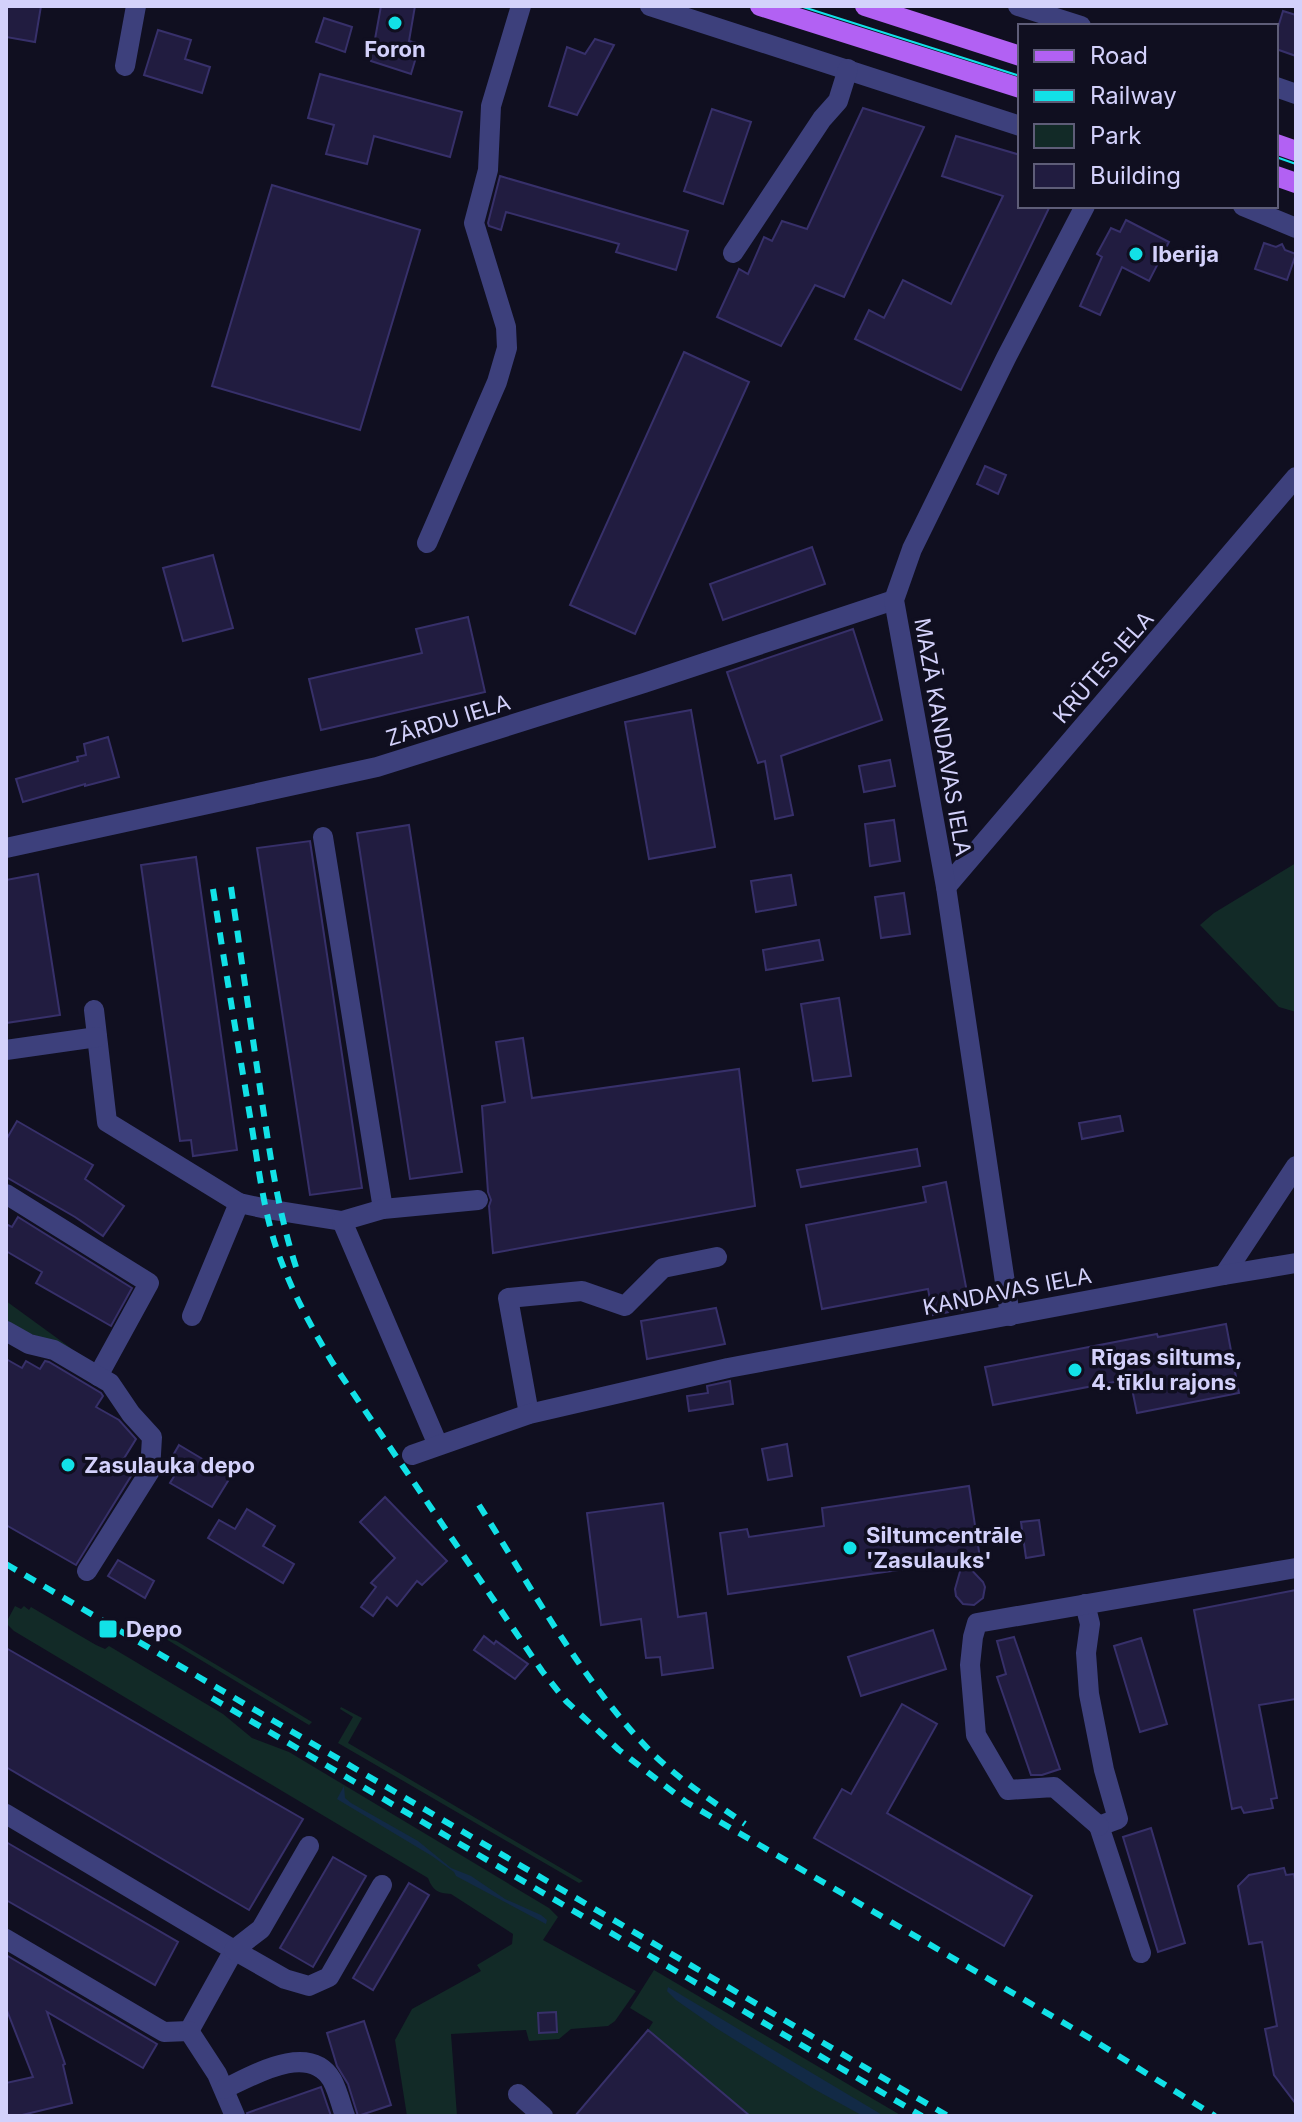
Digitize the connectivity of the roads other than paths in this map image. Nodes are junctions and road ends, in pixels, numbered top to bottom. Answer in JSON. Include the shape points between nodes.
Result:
{"nodes":[{"id":1,"x":136,"y":6,"type":"edge"},
{"id":2,"x":521,"y":6,"type":"edge"},
{"id":3,"x":650,"y":6,"type":"edge"},
{"id":4,"x":760,"y":6,"type":"edge"},
{"id":5,"x":865,"y":6,"type":"edge"},
{"id":6,"x":1018,"y":6,"type":"edge"},
{"id":7,"x":1075,"y":24,"type":"edge"},
{"id":8,"x":1018,"y":55,"type":"edge"},
{"id":9,"x":125,"y":66,"type":"dead end"},
{"id":10,"x":848,"y":69,"type":"junction"},
{"id":11,"x":1018,"y":87,"type":"edge"},
{"id":12,"x":1018,"y":125,"type":"edge"},
{"id":13,"x":1084,"y":208,"type":"edge"},
{"id":14,"x":1248,"y":208,"type":"edge"},
{"id":15,"x":1296,"y":228,"type":"edge"},
{"id":16,"x":733,"y":253,"type":"dead end"},
{"id":17,"x":1296,"y":477,"type":"edge"},
{"id":18,"x":427,"y":543,"type":"dead end"},
{"id":19,"x":894,"y":600,"type":"junction"},
{"id":20,"x":323,"y":837,"type":"dead end"},
{"id":21,"x":6,"y":848,"type":"edge"},
{"id":22,"x":946,"y":887,"type":"junction"},
{"id":23,"x":94,"y":1010,"type":"dead end"},
{"id":24,"x":97,"y":1037,"type":"junction"},
{"id":25,"x":6,"y":1050,"type":"edge"},
{"id":26,"x":1296,"y":1166,"type":"edge"},
{"id":27,"x":6,"y":1194,"type":"edge"},
{"id":28,"x":478,"y":1200,"type":"dead end"},
{"id":29,"x":239,"y":1203,"type":"junction"},
{"id":30,"x":383,"y":1209,"type":"junction"},
{"id":31,"x":342,"y":1221,"type":"junction"},
{"id":32,"x":717,"y":1257,"type":"dead end"},
{"id":33,"x":1296,"y":1263,"type":"edge"},
{"id":34,"x":1224,"y":1275,"type":"junction"},
{"id":35,"x":192,"y":1316,"type":"dead end"},
{"id":36,"x":1010,"y":1316,"type":"junction"},
{"id":37,"x":6,"y":1331,"type":"edge"},
{"id":38,"x":98,"y":1376,"type":"junction"},
{"id":39,"x":529,"y":1414,"type":"junction"},
{"id":40,"x":438,"y":1445,"type":"junction"},
{"id":41,"x":412,"y":1455,"type":"dead end"},
{"id":42,"x":1296,"y":1568,"type":"edge"},
{"id":43,"x":87,"y":1571,"type":"dead end"},
{"id":44,"x":1085,"y":1604,"type":"junction"},
{"id":45,"x":6,"y":1814,"type":"edge"},
{"id":46,"x":1099,"y":1826,"type":"junction"},
{"id":47,"x":309,"y":1846,"type":"dead end"},
{"id":48,"x":382,"y":1885,"type":"dead end"},
{"id":49,"x":6,"y":1939,"type":"edge"},
{"id":50,"x":234,"y":1950,"type":"junction"},
{"id":51,"x":1141,"y":1953,"type":"dead end"},
{"id":52,"x":189,"y":2031,"type":"junction"},
{"id":53,"x":224,"y":2089,"type":"junction"},
{"id":54,"x":518,"y":2094,"type":"dead end"},
{"id":55,"x":235,"y":2116,"type":"edge"},
{"id":56,"x":345,"y":2116,"type":"edge"},
{"id":57,"x":543,"y":2116,"type":"edge"}],
"edges":[{"from":1,"to":9,"type":"street"},
{"from":2,"to":18,"type":"street","via":[[491,106],[488,170],[474,223],[506,327],[507,348]]},
{"from":3,"to":10,"type":"street"},
{"from":4,"to":11,"type":"main road"},
{"from":5,"to":8,"type":"main road"},
{"from":6,"to":7,"type":"street"},
{"from":10,"to":12,"type":"street"},
{"from":10,"to":16,"type":"street","via":[[838,101]]},
{"from":13,"to":19,"type":"street","name":"MAZĀ KANDAVAS IELA","via":[[912,549]]},
{"from":14,"to":15,"type":"street"},
{"from":17,"to":22,"type":"street","name":"KRŪTES IELA"},
{"from":19,"to":21,"type":"street","name":"ZĀRDU IELA","via":[[377,767]]},
{"from":19,"to":22,"type":"street","name":"MAZĀ KANDAVAS IELA"},
{"from":20,"to":30,"type":"street"},
{"from":22,"to":36,"type":"street","name":"MAZĀ KANDAVAS IELA"},
{"from":23,"to":24,"type":"street"},
{"from":24,"to":25,"type":"street"},
{"from":24,"to":29,"type":"street","via":[[107,1122]]},
{"from":26,"to":34,"type":"street"},
{"from":27,"to":38,"type":"street","via":[[149,1283]]},
{"from":28,"to":30,"type":"street"},
{"from":29,"to":31,"type":"street"},
{"from":29,"to":35,"type":"street"},
{"from":30,"to":31,"type":"street"},
{"from":31,"to":40,"type":"street"},
{"from":32,"to":39,"type":"street","via":[[663,1268],[625,1306],[582,1291],[508,1298]]},
{"from":33,"to":34,"type":"street","name":"KANDAVAS IELA"},
{"from":34,"to":36,"type":"street","name":"KANDAVAS IELA"},
{"from":36,"to":39,"type":"street","name":"KANDAVAS IELA","via":[[728,1368]]},
{"from":37,"to":38,"type":"street","via":[[54,1350]]},
{"from":38,"to":43,"type":"street","via":[[110,1383],[152,1437],[150,1471]]},
{"from":39,"to":40,"type":"street","name":"KANDAVAS IELA"},
{"from":40,"to":41,"type":"street","name":"KANDAVAS IELA"},
{"from":42,"to":44,"type":"street"},
{"from":44,"to":46,"type":"street","via":[[1090,1624],[1089,1694],[1118,1819]]},
{"from":44,"to":46,"type":"street","via":[[977,1623],[970,1665],[976,1735],[1008,1790],[1054,1787]]},
{"from":45,"to":50,"type":"street"},
{"from":46,"to":51,"type":"street"},
{"from":47,"to":50,"type":"street","via":[[261,1929]]},
{"from":48,"to":50,"type":"street","via":[[329,1977],[309,1986],[285,1979]]},
{"from":49,"to":52,"type":"street","via":[[164,2032]]},
{"from":50,"to":52,"type":"street"},
{"from":52,"to":53,"type":"street"},
{"from":53,"to":55,"type":"street"},
{"from":53,"to":56,"type":"street","via":[[270,2067],[298,2061],[316,2065],[331,2078]]},
{"from":54,"to":57,"type":"street"}]}
